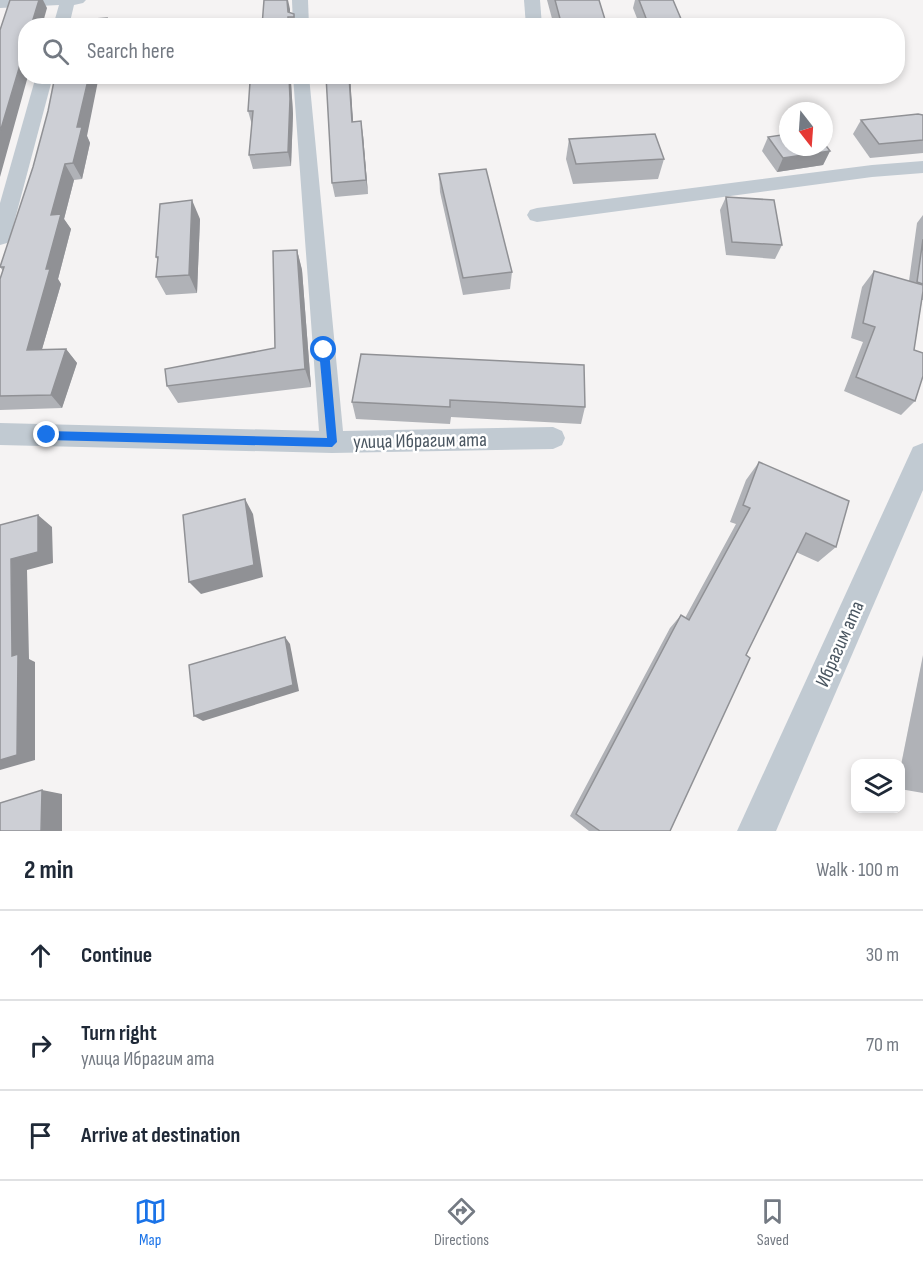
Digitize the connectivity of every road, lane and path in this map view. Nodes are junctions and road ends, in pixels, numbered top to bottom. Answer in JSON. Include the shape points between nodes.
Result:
{"nodes":[{"id":1,"x":68,"y":0,"type":"edge"},
{"id":2,"x":78,"y":0,"type":"edge"},
{"id":3,"x":300,"y":0,"type":"edge"},
{"id":4,"x":532,"y":0,"type":"edge"},
{"id":5,"x":0,"y":3,"type":"edge"},
{"id":6,"x":62,"y":18,"type":"edge"},
{"id":7,"x":301,"y":18,"type":"edge"},
{"id":8,"x":533,"y":18,"type":"edge"},
{"id":9,"x":43,"y":84,"type":"edge"},
{"id":10,"x":302,"y":84,"type":"edge"},
{"id":11,"x":923,"y":167,"type":"edge"},
{"id":12,"x":537,"y":215,"type":"dead end"},
{"id":13,"x":0,"y":238,"type":"edge"},
{"id":14,"x":0,"y":434,"type":"edge"},
{"id":15,"x":553,"y":438,"type":"dead end"},
{"id":16,"x":332,"y":442,"type":"junction"},
{"id":17,"x":923,"y":456,"type":"edge"},
{"id":18,"x":756,"y":831,"type":"edge"}],
"edges":[{"from":1,"to":2,"type":"street"},
{"from":1,"to":5,"type":"street"},
{"from":1,"to":6,"type":"street"},
{"from":3,"to":7,"type":"street"},
{"from":4,"to":8,"type":"street"},
{"from":9,"to":13,"type":"street"},
{"from":10,"to":16,"type":"street"},
{"from":11,"to":12,"type":"street"},
{"from":14,"to":16,"type":"street","name":"улица Ибрагим ата"},
{"from":15,"to":16,"type":"street","name":"улица Ибрагим ата"},
{"from":17,"to":18,"type":"street","name":"Ибрагим ата"}]}
